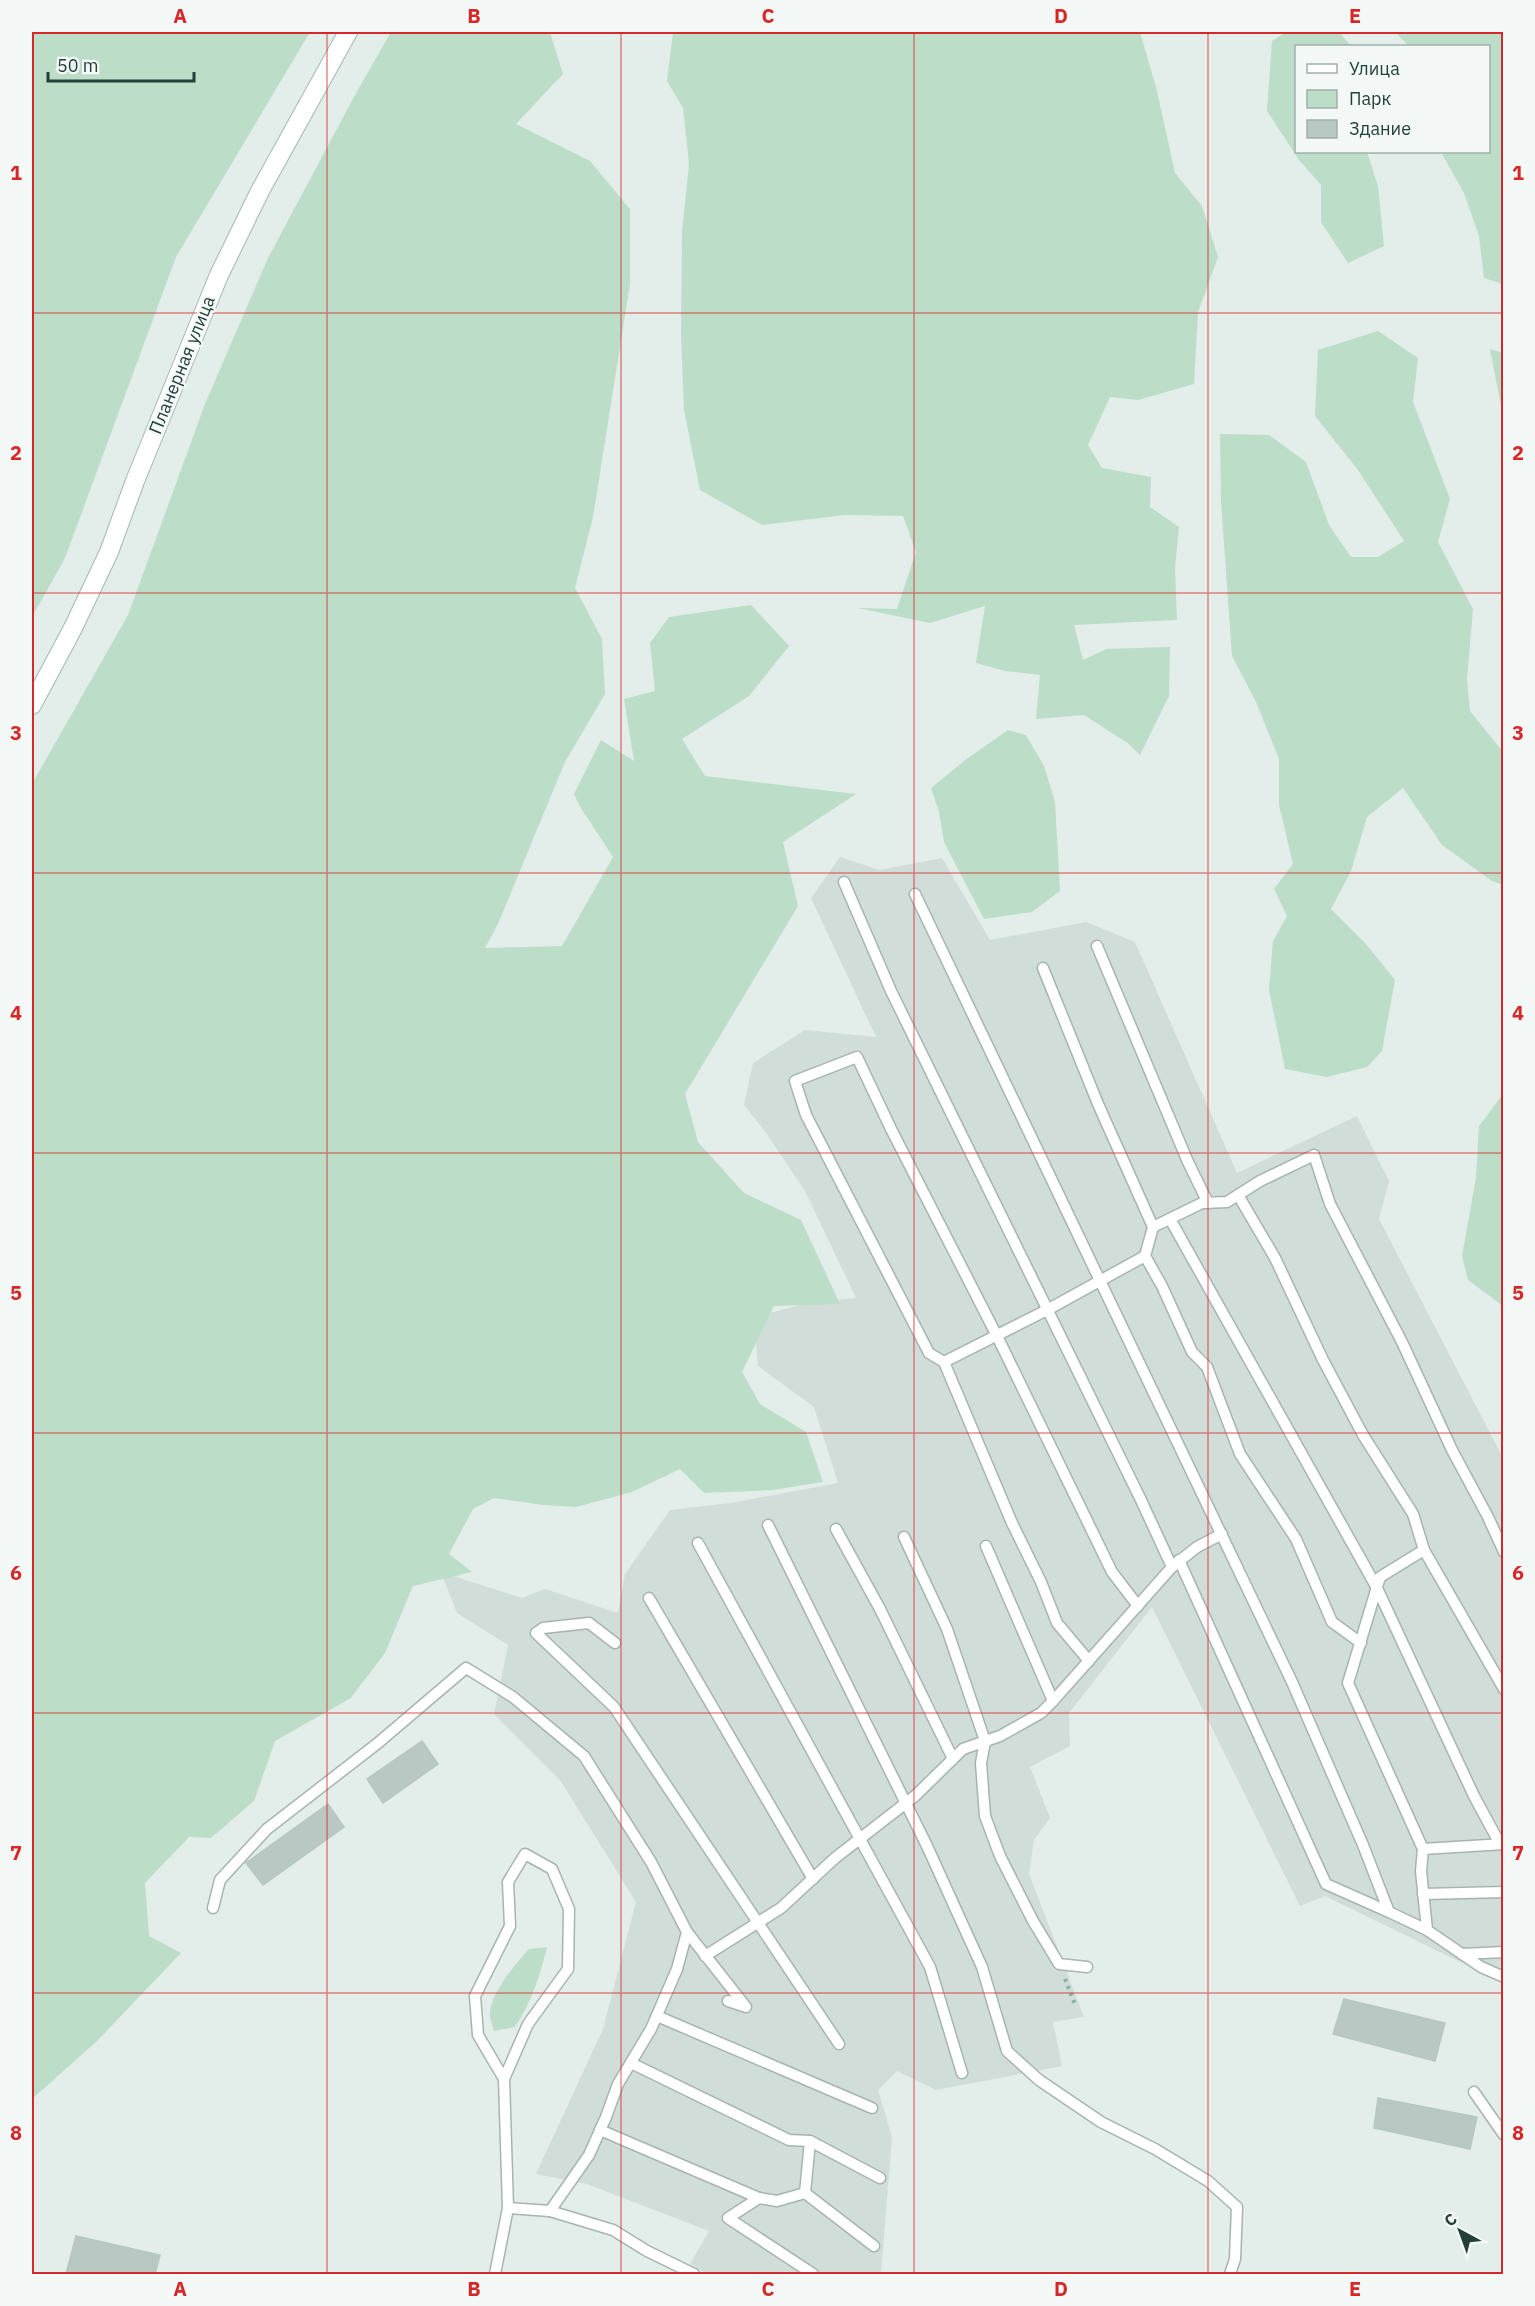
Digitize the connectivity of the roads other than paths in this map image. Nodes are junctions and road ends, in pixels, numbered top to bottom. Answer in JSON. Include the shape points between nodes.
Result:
{"nodes":[{"id":1,"x":348,"y":32,"type":"edge"},
{"id":2,"x":32,"y":705,"type":"edge"},
{"id":3,"x":844,"y":882,"type":"dead end"},
{"id":4,"x":915,"y":894,"type":"dead end"},
{"id":5,"x":1097,"y":946,"type":"dead end"},
{"id":6,"x":1043,"y":968,"type":"dead end"},
{"id":7,"x":1238,"y":1195,"type":"junction"},
{"id":8,"x":1208,"y":1203,"type":"junction"},
{"id":9,"x":1170,"y":1219,"type":"junction"},
{"id":10,"x":1153,"y":1227,"type":"junction"},
{"id":11,"x":1145,"y":1256,"type":"junction"},
{"id":12,"x":1101,"y":1281,"type":"junction"},
{"id":13,"x":1047,"y":1310,"type":"junction"},
{"id":14,"x":997,"y":1336,"type":"junction"},
{"id":15,"x":944,"y":1362,"type":"junction"},
{"id":16,"x":768,"y":1525,"type":"dead end"},
{"id":17,"x":836,"y":1529,"type":"dead end"},
{"id":18,"x":1222,"y":1534,"type":"junction"},
{"id":19,"x":904,"y":1537,"type":"dead end"},
{"id":20,"x":698,"y":1542,"type":"dead end"},
{"id":21,"x":986,"y":1545,"type":"dead end"},
{"id":22,"x":1424,"y":1550,"type":"junction"},
{"id":23,"x":1503,"y":1552,"type":"edge"},
{"id":24,"x":1176,"y":1564,"type":"junction"},
{"id":25,"x":1377,"y":1588,"type":"junction"},
{"id":26,"x":649,"y":1598,"type":"dead end"},
{"id":27,"x":1138,"y":1606,"type":"junction"},
{"id":28,"x":1360,"y":1642,"type":"junction"},
{"id":29,"x":615,"y":1643,"type":"dead end"},
{"id":30,"x":1089,"y":1661,"type":"junction"},
{"id":31,"x":1503,"y":1689,"type":"edge"},
{"id":32,"x":1053,"y":1701,"type":"junction"},
{"id":33,"x":985,"y":1741,"type":"junction"},
{"id":34,"x":952,"y":1759,"type":"junction"},
{"id":35,"x":907,"y":1803,"type":"junction"},
{"id":36,"x":860,"y":1839,"type":"junction"},
{"id":37,"x":1502,"y":1844,"type":"edge"},
{"id":38,"x":1423,"y":1849,"type":"junction"},
{"id":39,"x":813,"y":1879,"type":"junction"},
{"id":40,"x":1503,"y":1892,"type":"edge"},
{"id":41,"x":1423,"y":1894,"type":"junction"},
{"id":42,"x":213,"y":1908,"type":"dead end"},
{"id":43,"x":1389,"y":1911,"type":"junction"},
{"id":44,"x":757,"y":1924,"type":"junction"},
{"id":45,"x":1427,"y":1930,"type":"junction"},
{"id":46,"x":687,"y":1932,"type":"junction"},
{"id":47,"x":1503,"y":1952,"type":"edge"},
{"id":48,"x":1462,"y":1954,"type":"junction"},
{"id":49,"x":705,"y":1956,"type":"junction"},
{"id":50,"x":1087,"y":1967,"type":"dead end"},
{"id":51,"x":1503,"y":1977,"type":"edge"},
{"id":52,"x":728,"y":2001,"type":"dead end"},
{"id":53,"x":657,"y":2016,"type":"junction"},
{"id":54,"x":838,"y":2044,"type":"dead end"},
{"id":55,"x":631,"y":2063,"type":"junction"},
{"id":56,"x":962,"y":2073,"type":"dead end"},
{"id":57,"x":504,"y":2079,"type":"junction"},
{"id":58,"x":1474,"y":2092,"type":"dead end"},
{"id":59,"x":872,"y":2108,"type":"dead end"},
{"id":60,"x":600,"y":2130,"type":"junction"},
{"id":61,"x":1503,"y":2135,"type":"edge"},
{"id":62,"x":810,"y":2141,"type":"junction"},
{"id":63,"x":880,"y":2178,"type":"dead end"},
{"id":64,"x":805,"y":2193,"type":"junction"},
{"id":65,"x":759,"y":2198,"type":"junction"},
{"id":66,"x":508,"y":2208,"type":"junction"},
{"id":67,"x":550,"y":2211,"type":"junction"},
{"id":68,"x":874,"y":2246,"type":"dead end"},
{"id":69,"x":495,"y":2274,"type":"edge"},
{"id":70,"x":694,"y":2274,"type":"edge"},
{"id":71,"x":813,"y":2274,"type":"edge"},
{"id":72,"x":1230,"y":2274,"type":"edge"}],
"edges":[{"from":1,"to":2,"type":"main road","name":"Планерная улица","via":[[260,191],[219,275],[109,552]]},
{"from":3,"to":13,"type":"lane","via":[[891,991]]},
{"from":4,"to":12,"type":"lane"},
{"from":5,"to":8,"type":"lane"},
{"from":6,"to":10,"type":"lane"},
{"from":7,"to":8,"type":"lane","via":[[1227,1202]]},
{"from":7,"to":22,"type":"lane","via":[[1275,1258],[1363,1435],[1413,1514]]},
{"from":7,"to":23,"type":"lane","via":[[1260,1180],[1314,1155],[1330,1204],[1402,1342]]},
{"from":8,"to":9,"type":"lane"},
{"from":9,"to":10,"type":"lane"},
{"from":9,"to":25,"type":"lane"},
{"from":10,"to":11,"type":"lane"},
{"from":11,"to":12,"type":"lane"},
{"from":11,"to":28,"type":"lane","via":[[1192,1353],[1207,1367],[1240,1454],[1296,1539],[1332,1622]]},
{"from":12,"to":13,"type":"lane"},
{"from":12,"to":18,"type":"lane"},
{"from":13,"to":14,"type":"lane"},
{"from":13,"to":24,"type":"lane"},
{"from":14,"to":15,"type":"lane"},
{"from":14,"to":15,"type":"lane","via":[[857,1057],[795,1081],[806,1115],[928,1353]]},
{"from":14,"to":27,"type":"lane","via":[[1112,1572]]},
{"from":15,"to":30,"type":"lane","via":[[1057,1623]]},
{"from":16,"to":35,"type":"lane"},
{"from":17,"to":34,"type":"lane","via":[[885,1618]]},
{"from":18,"to":24,"type":"lane"},
{"from":18,"to":43,"type":"lane","via":[[1297,1693]]},
{"from":19,"to":33,"type":"lane","via":[[946,1629]]},
{"from":20,"to":36,"type":"lane"},
{"from":21,"to":32,"type":"lane"},
{"from":22,"to":25,"type":"lane","via":[[1380,1577]]},
{"from":22,"to":31,"type":"lane"},
{"from":24,"to":27,"type":"lane"},
{"from":24,"to":43,"type":"lane","via":[[1326,1884]]},
{"from":25,"to":28,"type":"lane"},
{"from":25,"to":37,"type":"lane","via":[[1474,1796]]},
{"from":26,"to":39,"type":"lane"},
{"from":27,"to":30,"type":"lane"},
{"from":28,"to":38,"type":"lane","via":[[1348,1683]]},
{"from":29,"to":44,"type":"lane","via":[[589,1623],[543,1628],[536,1633],[614,1707]]},
{"from":30,"to":32,"type":"lane"},
{"from":32,"to":33,"type":"lane","via":[[1041,1713]]},
{"from":33,"to":34,"type":"lane","via":[[963,1749]]},
{"from":33,"to":50,"type":"lane","via":[[981,1763],[985,1816],[1005,1866],[1059,1964]]},
{"from":34,"to":35,"type":"lane"},
{"from":35,"to":36,"type":"lane"},
{"from":35,"to":72,"type":"lane","via":[[982,1967],[1007,2051],[1039,2080],[1092,2116],[1208,2181],[1238,2207],[1235,2259]]},
{"from":36,"to":39,"type":"lane"},
{"from":36,"to":56,"type":"lane","via":[[930,1966]]},
{"from":37,"to":38,"type":"lane"},
{"from":38,"to":41,"type":"lane"},
{"from":39,"to":44,"type":"lane","via":[[782,1908]]},
{"from":40,"to":41,"type":"lane"},
{"from":41,"to":45,"type":"lane"},
{"from":42,"to":46,"type":"lane","via":[[220,1880],[267,1829],[466,1668],[513,1697],[584,1756],[651,1862]]},
{"from":43,"to":45,"type":"lane"},
{"from":44,"to":49,"type":"lane"},
{"from":44,"to":54,"type":"lane"},
{"from":45,"to":48,"type":"lane"},
{"from":46,"to":49,"type":"lane"},
{"from":46,"to":53,"type":"lane","via":[[677,1969]]},
{"from":47,"to":48,"type":"lane"},
{"from":48,"to":51,"type":"lane"},
{"from":49,"to":52,"type":"lane","via":[[746,2007]]},
{"from":53,"to":55,"type":"lane"},
{"from":53,"to":59,"type":"lane"},
{"from":55,"to":60,"type":"lane"},
{"from":55,"to":62,"type":"lane","via":[[789,2140]]},
{"from":57,"to":57,"type":"lane","via":[[528,2024],[568,1969],[568,1909],[552,1869],[525,1854],[508,1882],[510,1926],[475,1996],[478,2035]]},
{"from":57,"to":66,"type":"lane"},
{"from":58,"to":61,"type":"lane"},
{"from":60,"to":65,"type":"lane"},
{"from":60,"to":67,"type":"lane","via":[[589,2155]]},
{"from":62,"to":63,"type":"lane"},
{"from":62,"to":64,"type":"lane"},
{"from":64,"to":65,"type":"lane","via":[[777,2201]]},
{"from":64,"to":68,"type":"lane"},
{"from":65,"to":71,"type":"lane","via":[[728,2218]]},
{"from":66,"to":67,"type":"lane"},
{"from":66,"to":69,"type":"lane"},
{"from":67,"to":70,"type":"lane","via":[[613,2230]]}]}
